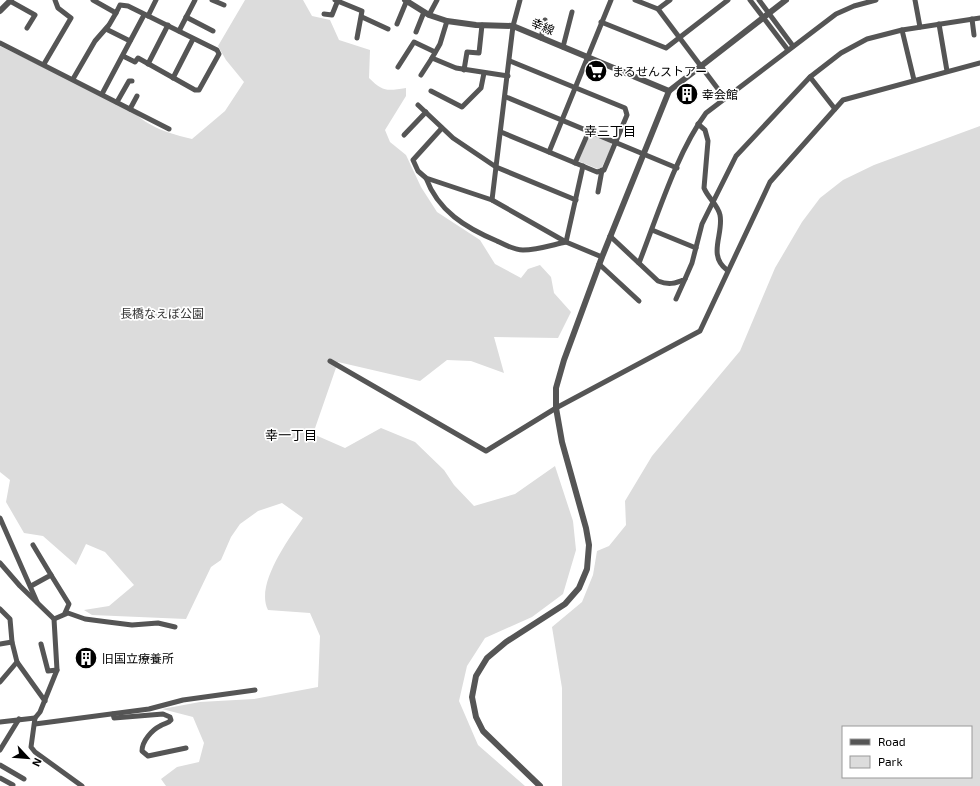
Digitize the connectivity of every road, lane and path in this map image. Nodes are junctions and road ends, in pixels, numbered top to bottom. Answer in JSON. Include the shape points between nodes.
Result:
{"nodes":[{"id":1,"x":55,"y":0,"type":"edge"},
{"id":2,"x":93,"y":0,"type":"edge"},
{"id":3,"x":132,"y":0,"type":"edge"},
{"id":4,"x":156,"y":0,"type":"edge"},
{"id":5,"x":195,"y":0,"type":"edge"},
{"id":6,"x":212,"y":0,"type":"edge"},
{"id":7,"x":337,"y":0,"type":"edge"},
{"id":8,"x":406,"y":0,"type":"edge"},
{"id":9,"x":437,"y":0,"type":"edge"},
{"id":10,"x":520,"y":0,"type":"edge"},
{"id":11,"x":611,"y":0,"type":"edge"},
{"id":12,"x":635,"y":0,"type":"edge"},
{"id":13,"x":670,"y":0,"type":"edge"},
{"id":14,"x":728,"y":0,"type":"edge"},
{"id":15,"x":750,"y":0,"type":"edge"},
{"id":16,"x":758,"y":0,"type":"edge"},
{"id":17,"x":786,"y":0,"type":"edge"},
{"id":18,"x":876,"y":0,"type":"edge"},
{"id":19,"x":915,"y":0,"type":"edge"},
{"id":20,"x":11,"y":1,"type":"edge"},
{"id":21,"x":224,"y":5,"type":"dead end"},
{"id":22,"x":128,"y":6,"type":"junction"},
{"id":23,"x":658,"y":9,"type":"junction"},
{"id":24,"x":0,"y":11,"type":"edge"},
{"id":25,"x":572,"y":12,"type":"dead end"},
{"id":26,"x":116,"y":13,"type":"junction"},
{"id":27,"x":427,"y":13,"type":"junction"},
{"id":28,"x":324,"y":14,"type":"dead end"},
{"id":29,"x":146,"y":16,"type":"junction"},
{"id":30,"x":766,"y":16,"type":"junction"},
{"id":31,"x":186,"y":17,"type":"junction"},
{"id":32,"x":362,"y":17,"type":"junction"},
{"id":33,"x":980,"y":18,"type":"edge"},
{"id":34,"x":972,"y":19,"type":"junction"},
{"id":35,"x":545,"y":20,"type":"dead end"},
{"id":36,"x":448,"y":21,"type":"junction"},
{"id":37,"x":602,"y":22,"type":"junction"},
{"id":38,"x":397,"y":24,"type":"dead end"},
{"id":39,"x":939,"y":24,"type":"junction"},
{"id":40,"x":168,"y":25,"type":"junction"},
{"id":41,"x":482,"y":26,"type":"junction"},
{"id":42,"x":513,"y":26,"type":"junction"},
{"id":43,"x":920,"y":27,"type":"junction"},
{"id":44,"x":27,"y":28,"type":"dead end"},
{"id":45,"x":106,"y":29,"type":"junction"},
{"id":46,"x":388,"y":29,"type":"dead end"},
{"id":47,"x":902,"y":30,"type":"junction"},
{"id":48,"x":179,"y":31,"type":"junction"},
{"id":49,"x":213,"y":31,"type":"dead end"},
{"id":50,"x":416,"y":32,"type":"dead end"},
{"id":51,"x":974,"y":35,"type":"dead end"},
{"id":52,"x":357,"y":38,"type":"dead end"},
{"id":53,"x":541,"y":38,"type":"junction"},
{"id":54,"x":680,"y":38,"type":"junction"},
{"id":55,"x":193,"y":39,"type":"junction"},
{"id":56,"x":130,"y":42,"type":"junction"},
{"id":57,"x":0,"y":43,"type":"edge"},
{"id":58,"x":793,"y":46,"type":"junction"},
{"id":59,"x":563,"y":47,"type":"junction"},
{"id":60,"x":788,"y":50,"type":"junction"},
{"id":61,"x":435,"y":52,"type":"junction"},
{"id":62,"x":123,"y":56,"type":"junction"},
{"id":63,"x":587,"y":57,"type":"junction"},
{"id":64,"x":432,"y":58,"type":"junction"},
{"id":65,"x":510,"y":61,"type":"junction"},
{"id":66,"x":980,"y":62,"type":"edge"},
{"id":67,"x":44,"y":64,"type":"junction"},
{"id":68,"x":148,"y":64,"type":"junction"},
{"id":69,"x":701,"y":66,"type":"junction"},
{"id":70,"x":398,"y":67,"type":"dead end"},
{"id":71,"x":464,"y":70,"type":"junction"},
{"id":72,"x":947,"y":71,"type":"junction"},
{"id":73,"x":484,"y":72,"type":"junction"},
{"id":74,"x":421,"y":75,"type":"dead end"},
{"id":75,"x":508,"y":76,"type":"junction"},
{"id":76,"x":810,"y":77,"type":"junction"},
{"id":77,"x":173,"y":78,"type":"junction"},
{"id":78,"x":73,"y":79,"type":"junction"},
{"id":79,"x":914,"y":80,"type":"junction"},
{"id":80,"x":132,"y":81,"type":"dead end"},
{"id":81,"x":575,"y":87,"type":"junction"},
{"id":82,"x":431,"y":91,"type":"dead end"},
{"id":83,"x":669,"y":91,"type":"junction"},
{"id":84,"x":102,"y":94,"type":"junction"},
{"id":85,"x":137,"y":96,"type":"dead end"},
{"id":86,"x":724,"y":97,"type":"junction"},
{"id":87,"x":506,"y":98,"type":"junction"},
{"id":88,"x":117,"y":102,"type":"junction"},
{"id":89,"x":418,"y":105,"type":"dead end"},
{"id":90,"x":130,"y":109,"type":"junction"},
{"id":91,"x":835,"y":109,"type":"junction"},
{"id":92,"x":426,"y":112,"type":"junction"},
{"id":93,"x":561,"y":120,"type":"junction"},
{"id":94,"x":698,"y":124,"type":"junction"},
{"id":95,"x":442,"y":128,"type":"junction"},
{"id":96,"x":169,"y":129,"type":"dead end"},
{"id":97,"x":501,"y":132,"type":"junction"},
{"id":98,"x":589,"y":132,"type":"junction"},
{"id":99,"x":404,"y":135,"type":"dead end"},
{"id":100,"x":616,"y":142,"type":"junction"},
{"id":101,"x":549,"y":152,"type":"junction"},
{"id":102,"x":644,"y":153,"type":"junction"},
{"id":103,"x":575,"y":163,"type":"junction"},
{"id":104,"x":583,"y":166,"type":"junction"},
{"id":105,"x":496,"y":167,"type":"junction"},
{"id":106,"x":677,"y":168,"type":"junction"},
{"id":107,"x":602,"y":170,"type":"junction"},
{"id":108,"x":426,"y":178,"type":"junction"},
{"id":109,"x":598,"y":192,"type":"dead end"},
{"id":110,"x":492,"y":200,"type":"junction"},
{"id":111,"x":576,"y":200,"type":"junction"},
{"id":112,"x":712,"y":202,"type":"junction"},
{"id":113,"x":652,"y":230,"type":"junction"},
{"id":114,"x":610,"y":236,"type":"junction"},
{"id":115,"x":566,"y":242,"type":"junction"},
{"id":116,"x":696,"y":248,"type":"junction"},
{"id":117,"x":602,"y":256,"type":"junction"},
{"id":118,"x":639,"y":263,"type":"junction"},
{"id":119,"x":599,"y":264,"type":"junction"},
{"id":120,"x":727,"y":270,"type":"junction"},
{"id":121,"x":685,"y":279,"type":"junction"},
{"id":122,"x":676,"y":299,"type":"dead end"},
{"id":123,"x":639,"y":301,"type":"dead end"},
{"id":124,"x":330,"y":361,"type":"dead end"},
{"id":125,"x":556,"y":408,"type":"junction"},
{"id":126,"x":0,"y":518,"type":"edge"},
{"id":127,"x":33,"y":545,"type":"dead end"},
{"id":128,"x":0,"y":563,"type":"edge"},
{"id":129,"x":51,"y":575,"type":"junction"},
{"id":130,"x":31,"y":586,"type":"junction"},
{"id":131,"x":38,"y":604,"type":"junction"},
{"id":132,"x":0,"y":609,"type":"edge"},
{"id":133,"x":65,"y":613,"type":"junction"},
{"id":134,"x":54,"y":619,"type":"junction"},
{"id":135,"x":175,"y":627,"type":"dead end"},
{"id":136,"x":12,"y":642,"type":"junction"},
{"id":137,"x":0,"y":644,"type":"edge"},
{"id":138,"x":41,"y":644,"type":"dead end"},
{"id":139,"x":17,"y":662,"type":"junction"},
{"id":140,"x":58,"y":670,"type":"junction"},
{"id":141,"x":0,"y":682,"type":"edge"},
{"id":142,"x":255,"y":690,"type":"dead end"},
{"id":143,"x":45,"y":700,"type":"junction"},
{"id":144,"x":113,"y":714,"type":"junction"},
{"id":145,"x":35,"y":718,"type":"junction"},
{"id":146,"x":19,"y":719,"type":"junction"},
{"id":147,"x":0,"y":722,"type":"edge"},
{"id":148,"x":35,"y":724,"type":"junction"},
{"id":149,"x":186,"y":748,"type":"dead end"},
{"id":150,"x":0,"y":750,"type":"edge"},
{"id":151,"x":0,"y":765,"type":"edge"},
{"id":152,"x":0,"y":778,"type":"edge"},
{"id":153,"x":24,"y":778,"type":"dead end"},
{"id":154,"x":13,"y":785,"type":"dead end"},
{"id":155,"x":82,"y":786,"type":"edge"},
{"id":156,"x":540,"y":786,"type":"edge"}],
"edges":[{"from":1,"to":67,"type":"street","via":[[58,8],[71,18]]},
{"from":2,"to":26,"type":"street"},
{"from":3,"to":22,"type":"street"},
{"from":4,"to":29,"type":"street"},
{"from":5,"to":31,"type":"street"},
{"from":6,"to":21,"type":"street"},
{"from":7,"to":28,"type":"street","via":[[332,15]]},
{"from":7,"to":32,"type":"street","via":[[362,11]]},
{"from":8,"to":27,"type":"street","name":"幸線"},
{"from":8,"to":38,"type":"street"},
{"from":9,"to":27,"type":"street"},
{"from":10,"to":42,"type":"street"},
{"from":11,"to":37,"type":"street"},
{"from":12,"to":23,"type":"street"},
{"from":13,"to":23,"type":"street"},
{"from":14,"to":54,"type":"street"},
{"from":15,"to":30,"type":"street"},
{"from":16,"to":30,"type":"street"},
{"from":17,"to":30,"type":"street"},
{"from":18,"to":58,"type":"street","via":[[836,14]]},
{"from":19,"to":43,"type":"street"},
{"from":20,"to":24,"type":"street"},
{"from":20,"to":44,"type":"street","via":[[35,15]]},
{"from":22,"to":26,"type":"street","via":[[120,5]]},
{"from":22,"to":29,"type":"street"},
{"from":23,"to":54,"type":"street"},
{"from":25,"to":59,"type":"street"},
{"from":26,"to":45,"type":"street"},
{"from":27,"to":36,"type":"street","name":"幸線"},
{"from":27,"to":50,"type":"street"},
{"from":29,"to":40,"type":"street"},
{"from":29,"to":56,"type":"street"},
{"from":30,"to":58,"type":"street"},
{"from":30,"to":60,"type":"street"},
{"from":30,"to":69,"type":"street"},
{"from":31,"to":48,"type":"street"},
{"from":31,"to":49,"type":"street"},
{"from":32,"to":46,"type":"street"},
{"from":32,"to":52,"type":"street"},
{"from":33,"to":34,"type":"street"},
{"from":34,"to":39,"type":"street"},
{"from":34,"to":51,"type":"street"},
{"from":35,"to":53,"type":"street"},
{"from":36,"to":41,"type":"street","name":"幸線"},
{"from":36,"to":61,"type":"street"},
{"from":37,"to":54,"type":"street","via":[[666,48]]},
{"from":37,"to":63,"type":"street"},
{"from":39,"to":43,"type":"street"},
{"from":39,"to":72,"type":"street"},
{"from":40,"to":48,"type":"street"},
{"from":40,"to":68,"type":"street"},
{"from":41,"to":42,"type":"street","name":"幸線"},
{"from":41,"to":71,"type":"street","via":[[478,53],[467,52]]},
{"from":42,"to":53,"type":"street","name":"幸線"},
{"from":42,"to":65,"type":"street"},
{"from":43,"to":47,"type":"street"},
{"from":45,"to":56,"type":"street"},
{"from":45,"to":78,"type":"street","via":[[95,41]]},
{"from":47,"to":76,"type":"street","via":[[856,44]]},
{"from":47,"to":79,"type":"street"},
{"from":48,"to":55,"type":"street"},
{"from":53,"to":59,"type":"street","name":"幸線"},
{"from":54,"to":69,"type":"street"},
{"from":55,"to":77,"type":"street"},
{"from":55,"to":77,"type":"street","via":[[219,54],[199,90]]},
{"from":56,"to":62,"type":"street"},
{"from":57,"to":67,"type":"street"},
{"from":58,"to":60,"type":"street"},
{"from":59,"to":63,"type":"street","name":"幸線"},
{"from":60,"to":86,"type":"street"},
{"from":61,"to":64,"type":"street"},
{"from":61,"to":70,"type":"street","via":[[414,42]]},
{"from":62,"to":68,"type":"street","via":[[135,62],[138,58]]},
{"from":62,"to":84,"type":"street"},
{"from":63,"to":81,"type":"street"},
{"from":63,"to":83,"type":"street","name":"幸線"},
{"from":64,"to":71,"type":"street"},
{"from":64,"to":74,"type":"street"},
{"from":65,"to":75,"type":"street"},
{"from":65,"to":81,"type":"street"},
{"from":66,"to":72,"type":"street"},
{"from":67,"to":78,"type":"street"},
{"from":68,"to":77,"type":"street"},
{"from":69,"to":83,"type":"street"},
{"from":69,"to":86,"type":"street"},
{"from":71,"to":73,"type":"street"},
{"from":72,"to":79,"type":"street"},
{"from":73,"to":75,"type":"street"},
{"from":73,"to":82,"type":"street","via":[[481,88],[462,108]]},
{"from":75,"to":87,"type":"street"},
{"from":76,"to":91,"type":"street"},
{"from":76,"to":112,"type":"street","via":[[736,156]]},
{"from":78,"to":84,"type":"street"},
{"from":79,"to":91,"type":"street","via":[[843,100]]},
{"from":80,"to":88,"type":"street","via":[[129,81]]},
{"from":81,"to":93,"type":"street"},
{"from":81,"to":100,"type":"street","via":[[625,108],[627,114]]},
{"from":83,"to":102,"type":"street"},
{"from":84,"to":88,"type":"street"},
{"from":85,"to":90,"type":"street"},
{"from":86,"to":94,"type":"street","via":[[706,112]]},
{"from":87,"to":93,"type":"street"},
{"from":87,"to":97,"type":"street"},
{"from":88,"to":90,"type":"street"},
{"from":89,"to":92,"type":"street"},
{"from":90,"to":96,"type":"street"},
{"from":91,"to":120,"type":"street","via":[[770,182]]},
{"from":92,"to":95,"type":"street"},
{"from":92,"to":99,"type":"street"},
{"from":93,"to":98,"type":"street"},
{"from":93,"to":101,"type":"street"},
{"from":94,"to":106,"type":"street"},
{"from":94,"to":112,"type":"street","via":[[707,136],[704,188]]},
{"from":95,"to":105,"type":"street"},
{"from":95,"to":108,"type":"street","via":[[413,160],[418,171]]},
{"from":97,"to":101,"type":"street"},
{"from":97,"to":105,"type":"street"},
{"from":98,"to":100,"type":"street"},
{"from":98,"to":103,"type":"street"},
{"from":100,"to":102,"type":"street"},
{"from":100,"to":107,"type":"street"},
{"from":101,"to":103,"type":"street"},
{"from":102,"to":106,"type":"street"},
{"from":102,"to":114,"type":"street"},
{"from":103,"to":104,"type":"street"},
{"from":104,"to":107,"type":"street","via":[[597,172]]},
{"from":104,"to":111,"type":"street"},
{"from":105,"to":110,"type":"street"},
{"from":105,"to":111,"type":"street"},
{"from":106,"to":113,"type":"street"},
{"from":107,"to":109,"type":"street"},
{"from":108,"to":110,"type":"street"},
{"from":108,"to":115,"type":"street","via":[[443,207],[461,223],[483,235],[517,250]]},
{"from":110,"to":115,"type":"street"},
{"from":111,"to":115,"type":"street"},
{"from":112,"to":116,"type":"street","via":[[702,224]]},
{"from":112,"to":120,"type":"street","via":[[720,216],[717,254]]},
{"from":113,"to":116,"type":"street"},
{"from":113,"to":118,"type":"street"},
{"from":114,"to":117,"type":"street"},
{"from":114,"to":118,"type":"street"},
{"from":115,"to":117,"type":"street"},
{"from":116,"to":121,"type":"street"},
{"from":117,"to":119,"type":"street"},
{"from":118,"to":121,"type":"street","via":[[658,281],[665,284],[674,284]]},
{"from":119,"to":123,"type":"street"},
{"from":119,"to":125,"type":"street","via":[[564,360],[556,388]]},
{"from":120,"to":125,"type":"street","via":[[700,331]]},
{"from":121,"to":122,"type":"street"},
{"from":124,"to":125,"type":"street","via":[[486,451]]},
{"from":125,"to":156,"type":"street","via":[[562,442],[586,528],[589,545],[587,569],[579,588],[565,604],[506,642],[487,658],[476,676],[472,697],[476,717],[483,731]]},
{"from":126,"to":130,"type":"street"},
{"from":127,"to":129,"type":"street"},
{"from":128,"to":131,"type":"street"},
{"from":129,"to":130,"type":"street"},
{"from":129,"to":133,"type":"street","via":[[69,604]]},
{"from":130,"to":131,"type":"street"},
{"from":131,"to":134,"type":"street"},
{"from":132,"to":136,"type":"street","via":[[10,619]]},
{"from":133,"to":134,"type":"street"},
{"from":133,"to":135,"type":"street","via":[[108,622],[132,625],[158,623]]},
{"from":134,"to":140,"type":"street"},
{"from":136,"to":137,"type":"street"},
{"from":136,"to":139,"type":"street"},
{"from":138,"to":140,"type":"street","via":[[48,671]]},
{"from":139,"to":141,"type":"street"},
{"from":139,"to":143,"type":"street"},
{"from":140,"to":143,"type":"street"},
{"from":142,"to":144,"type":"street","via":[[183,700],[149,709]]},
{"from":143,"to":145,"type":"street"},
{"from":144,"to":148,"type":"street"},
{"from":144,"to":149,"type":"street","via":[[114,718],[163,714],[170,717],[172,720],[169,723],[154,730],[146,740],[142,751],[148,756]]},
{"from":145,"to":146,"type":"street"},
{"from":145,"to":148,"type":"street"},
{"from":146,"to":147,"type":"street"},
{"from":146,"to":150,"type":"street"},
{"from":148,"to":155,"type":"street","via":[[31,746],[35,752]]},
{"from":151,"to":153,"type":"street"},
{"from":152,"to":154,"type":"street"}]}
